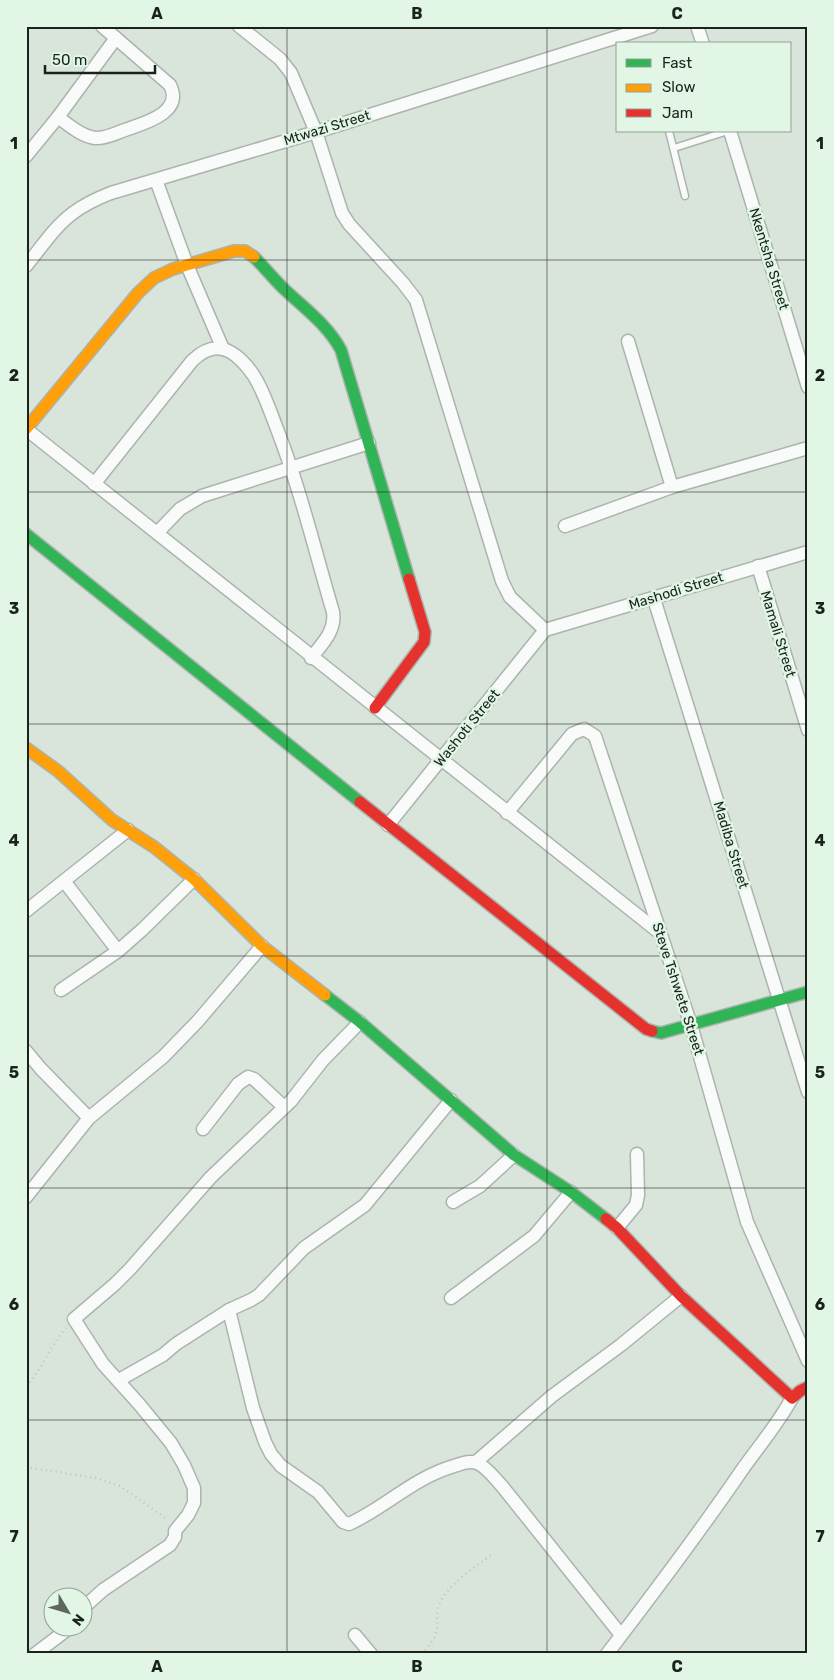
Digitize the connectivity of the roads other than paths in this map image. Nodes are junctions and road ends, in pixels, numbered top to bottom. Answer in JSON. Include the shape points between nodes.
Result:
{"nodes":[{"id":1,"x":102,"y":26,"type":"edge"},
{"id":2,"x":239,"y":26,"type":"edge"},
{"id":3,"x":652,"y":26,"type":"edge"},
{"id":4,"x":698,"y":26,"type":"edge"},
{"id":5,"x":636,"y":29,"type":"edge"},
{"id":6,"x":116,"y":38,"type":"junction"},
{"id":7,"x":702,"y":42,"type":"edge"},
{"id":8,"x":58,"y":117,"type":"junction"},
{"id":9,"x":316,"y":132,"type":"junction"},
{"id":10,"x":668,"y":132,"type":"edge"},
{"id":11,"x":726,"y":132,"type":"edge"},
{"id":12,"x":729,"y":132,"type":"edge"},
{"id":13,"x":674,"y":148,"type":"junction"},
{"id":14,"x":26,"y":156,"type":"edge"},
{"id":15,"x":156,"y":180,"type":"junction"},
{"id":16,"x":685,"y":196,"type":"dead end"},
{"id":17,"x":187,"y":265,"type":"junction"},
{"id":18,"x":26,"y":266,"type":"edge"},
{"id":19,"x":628,"y":341,"type":"dead end"},
{"id":20,"x":223,"y":349,"type":"junction"},
{"id":21,"x":808,"y":387,"type":"edge"},
{"id":22,"x":26,"y":429,"type":"edge"},
{"id":23,"x":368,"y":442,"type":"junction"},
{"id":24,"x":808,"y":448,"type":"edge"},
{"id":25,"x":292,"y":467,"type":"junction"},
{"id":26,"x":94,"y":484,"type":"junction"},
{"id":27,"x":672,"y":487,"type":"junction"},
{"id":28,"x":565,"y":526,"type":"dead end"},
{"id":29,"x":158,"y":533,"type":"junction"},
{"id":30,"x":26,"y":534,"type":"edge"},
{"id":31,"x":808,"y":552,"type":"edge"},
{"id":32,"x":758,"y":566,"type":"junction"},
{"id":33,"x":654,"y":599,"type":"junction"},
{"id":34,"x":545,"y":630,"type":"junction"},
{"id":35,"x":311,"y":658,"type":"junction"},
{"id":36,"x":375,"y":708,"type":"junction"},
{"id":37,"x":808,"y":730,"type":"edge"},
{"id":38,"x":26,"y":748,"type":"edge"},
{"id":39,"x":441,"y":760,"type":"junction"},
{"id":40,"x":507,"y":813,"type":"junction"},
{"id":41,"x":388,"y":825,"type":"junction"},
{"id":42,"x":128,"y":830,"type":"junction"},
{"id":43,"x":194,"y":879,"type":"junction"},
{"id":44,"x":64,"y":881,"type":"junction"},
{"id":45,"x":26,"y":911,"type":"edge"},
{"id":46,"x":660,"y":934,"type":"junction"},
{"id":47,"x":262,"y":946,"type":"junction"},
{"id":48,"x":118,"y":951,"type":"junction"},
{"id":49,"x":61,"y":990,"type":"dead end"},
{"id":50,"x":808,"y":992,"type":"edge"},
{"id":51,"x":780,"y":1000,"type":"junction"},
{"id":52,"x":360,"y":1022,"type":"junction"},
{"id":53,"x":691,"y":1025,"type":"junction"},
{"id":54,"x":26,"y":1051,"type":"edge"},
{"id":55,"x":808,"y":1092,"type":"edge"},
{"id":56,"x":451,"y":1100,"type":"junction"},
{"id":57,"x":284,"y":1107,"type":"junction"},
{"id":58,"x":89,"y":1118,"type":"junction"},
{"id":59,"x":203,"y":1129,"type":"dead end"},
{"id":60,"x":637,"y":1154,"type":"dead end"},
{"id":61,"x":514,"y":1155,"type":"junction"},
{"id":62,"x":571,"y":1192,"type":"junction"},
{"id":63,"x":26,"y":1197,"type":"edge"},
{"id":64,"x":452,"y":1202,"type":"dead end"},
{"id":65,"x":617,"y":1228,"type":"junction"},
{"id":66,"x":681,"y":1296,"type":"junction"},
{"id":67,"x":451,"y":1298,"type":"dead end"},
{"id":68,"x":229,"y":1310,"type":"junction"},
{"id":69,"x":808,"y":1361,"type":"edge"},
{"id":70,"x":119,"y":1380,"type":"junction"},
{"id":71,"x":808,"y":1387,"type":"edge"},
{"id":72,"x":792,"y":1398,"type":"junction"},
{"id":73,"x":476,"y":1462,"type":"junction"},
{"id":74,"x":92,"y":1599,"type":"edge"},
{"id":75,"x":355,"y":1635,"type":"dead end"},
{"id":76,"x":621,"y":1635,"type":"junction"},
{"id":77,"x":56,"y":1638,"type":"edge"},
{"id":78,"x":35,"y":1654,"type":"edge"},
{"id":79,"x":371,"y":1654,"type":"edge"},
{"id":80,"x":607,"y":1654,"type":"edge"}],
"edges":[{"from":1,"to":6,"type":"street"},
{"from":2,"to":9,"type":"street","via":[[285,65],[295,80]]},
{"from":3,"to":5,"type":"street","name":"Mtwazi Street"},
{"from":4,"to":7,"type":"street"},
{"from":5,"to":9,"type":"street","name":"Mtwazi Street"},
{"from":6,"to":8,"type":"street"},
{"from":6,"to":8,"type":"street","via":[[170,85],[173,98],[167,110],[153,120],[99,138],[82,134]]},
{"from":8,"to":14,"type":"street"},
{"from":9,"to":15,"type":"street","name":"Mtwazi Street"},
{"from":9,"to":34,"type":"street","via":[[342,213],[416,300],[502,581],[510,597]]},
{"from":10,"to":13,"type":"lane"},
{"from":11,"to":13,"type":"lane"},
{"from":12,"to":21,"type":"street","name":"Nkentsha Street"},
{"from":13,"to":16,"type":"lane"},
{"from":15,"to":17,"type":"street"},
{"from":15,"to":18,"type":"street","name":"Mtwazi Street","via":[[84,205],[62,223]]},
{"from":17,"to":20,"type":"street"},
{"from":17,"to":22,"type":"street","via":[[162,274],[147,284]]},
{"from":17,"to":23,"type":"street","via":[[234,251],[245,251],[327,327],[341,350]]},
{"from":19,"to":27,"type":"street"},
{"from":20,"to":25,"type":"street","via":[[239,359],[254,376]]},
{"from":20,"to":26,"type":"street","via":[[207,350],[192,360]]},
{"from":22,"to":26,"type":"street"},
{"from":23,"to":25,"type":"street"},
{"from":23,"to":36,"type":"street","via":[[425,632],[419,650]]},
{"from":24,"to":27,"type":"street"},
{"from":25,"to":29,"type":"street","via":[[202,496],[176,513]]},
{"from":25,"to":35,"type":"street","via":[[334,618],[329,634]]},
{"from":26,"to":29,"type":"street"},
{"from":27,"to":28,"type":"street"},
{"from":29,"to":35,"type":"street"},
{"from":30,"to":41,"type":"street"},
{"from":31,"to":32,"type":"street","name":"Mashodi Street"},
{"from":32,"to":33,"type":"street","name":"Mashodi Street"},
{"from":32,"to":37,"type":"street","name":"Mamali Street"},
{"from":33,"to":34,"type":"street","name":"Mashodi Street"},
{"from":33,"to":51,"type":"street","name":"Madiba Street"},
{"from":34,"to":39,"type":"street","name":"Washoti Street"},
{"from":35,"to":36,"type":"street"},
{"from":36,"to":39,"type":"street"},
{"from":38,"to":42,"type":"street"},
{"from":39,"to":40,"type":"street"},
{"from":39,"to":41,"type":"street","name":"Washoti Street"},
{"from":40,"to":46,"type":"street"},
{"from":40,"to":46,"type":"street","name":"Steve Tshwete Street","via":[[572,734],[584,729],[592,733],[598,741]]},
{"from":41,"to":53,"type":"street","via":[[646,1029],[661,1033]]},
{"from":42,"to":43,"type":"street"},
{"from":42,"to":44,"type":"street"},
{"from":43,"to":47,"type":"street"},
{"from":43,"to":48,"type":"street"},
{"from":44,"to":45,"type":"street"},
{"from":44,"to":48,"type":"street"},
{"from":46,"to":53,"type":"street","name":"Steve Tshwete Street"},
{"from":47,"to":52,"type":"street"},
{"from":47,"to":58,"type":"street","via":[[163,1057]]},
{"from":48,"to":49,"type":"street"},
{"from":50,"to":51,"type":"street"},
{"from":51,"to":53,"type":"street"},
{"from":51,"to":55,"type":"street","name":"Madiba Street"},
{"from":52,"to":56,"type":"street"},
{"from":52,"to":57,"type":"street","via":[[335,1046]]},
{"from":53,"to":69,"type":"street","name":"Steve Tshwete Street","via":[[747,1222]]},
{"from":54,"to":58,"type":"street"},
{"from":56,"to":61,"type":"street"},
{"from":56,"to":68,"type":"street","via":[[365,1205],[304,1248],[259,1295]]},
{"from":57,"to":59,"type":"street","via":[[248,1077],[238,1084]]},
{"from":57,"to":70,"type":"street","via":[[211,1177],[115,1284],[74,1320],[103,1364]]},
{"from":58,"to":63,"type":"street"},
{"from":60,"to":65,"type":"street","via":[[636,1205]]},
{"from":61,"to":62,"type":"street"},
{"from":61,"to":64,"type":"street","via":[[480,1186]]},
{"from":62,"to":65,"type":"street"},
{"from":62,"to":67,"type":"street","via":[[534,1236]]},
{"from":65,"to":66,"type":"street"},
{"from":66,"to":72,"type":"street"},
{"from":66,"to":73,"type":"street","via":[[552,1396]]},
{"from":68,"to":70,"type":"street","via":[[164,1355]]},
{"from":68,"to":73,"type":"street","via":[[253,1408],[271,1454],[281,1466],[318,1492],[344,1522],[349,1524],[365,1516],[422,1478],[465,1462]]},
{"from":70,"to":74,"type":"street","via":[[171,1443],[194,1488],[194,1503],[175,1531],[170,1545]]},
{"from":71,"to":72,"type":"street"},
{"from":72,"to":76,"type":"street","via":[[781,1418]]},
{"from":73,"to":76,"type":"street","via":[[502,1486]]},
{"from":75,"to":79,"type":"street"},
{"from":76,"to":80,"type":"street"},
{"from":77,"to":78,"type":"street"}]}
